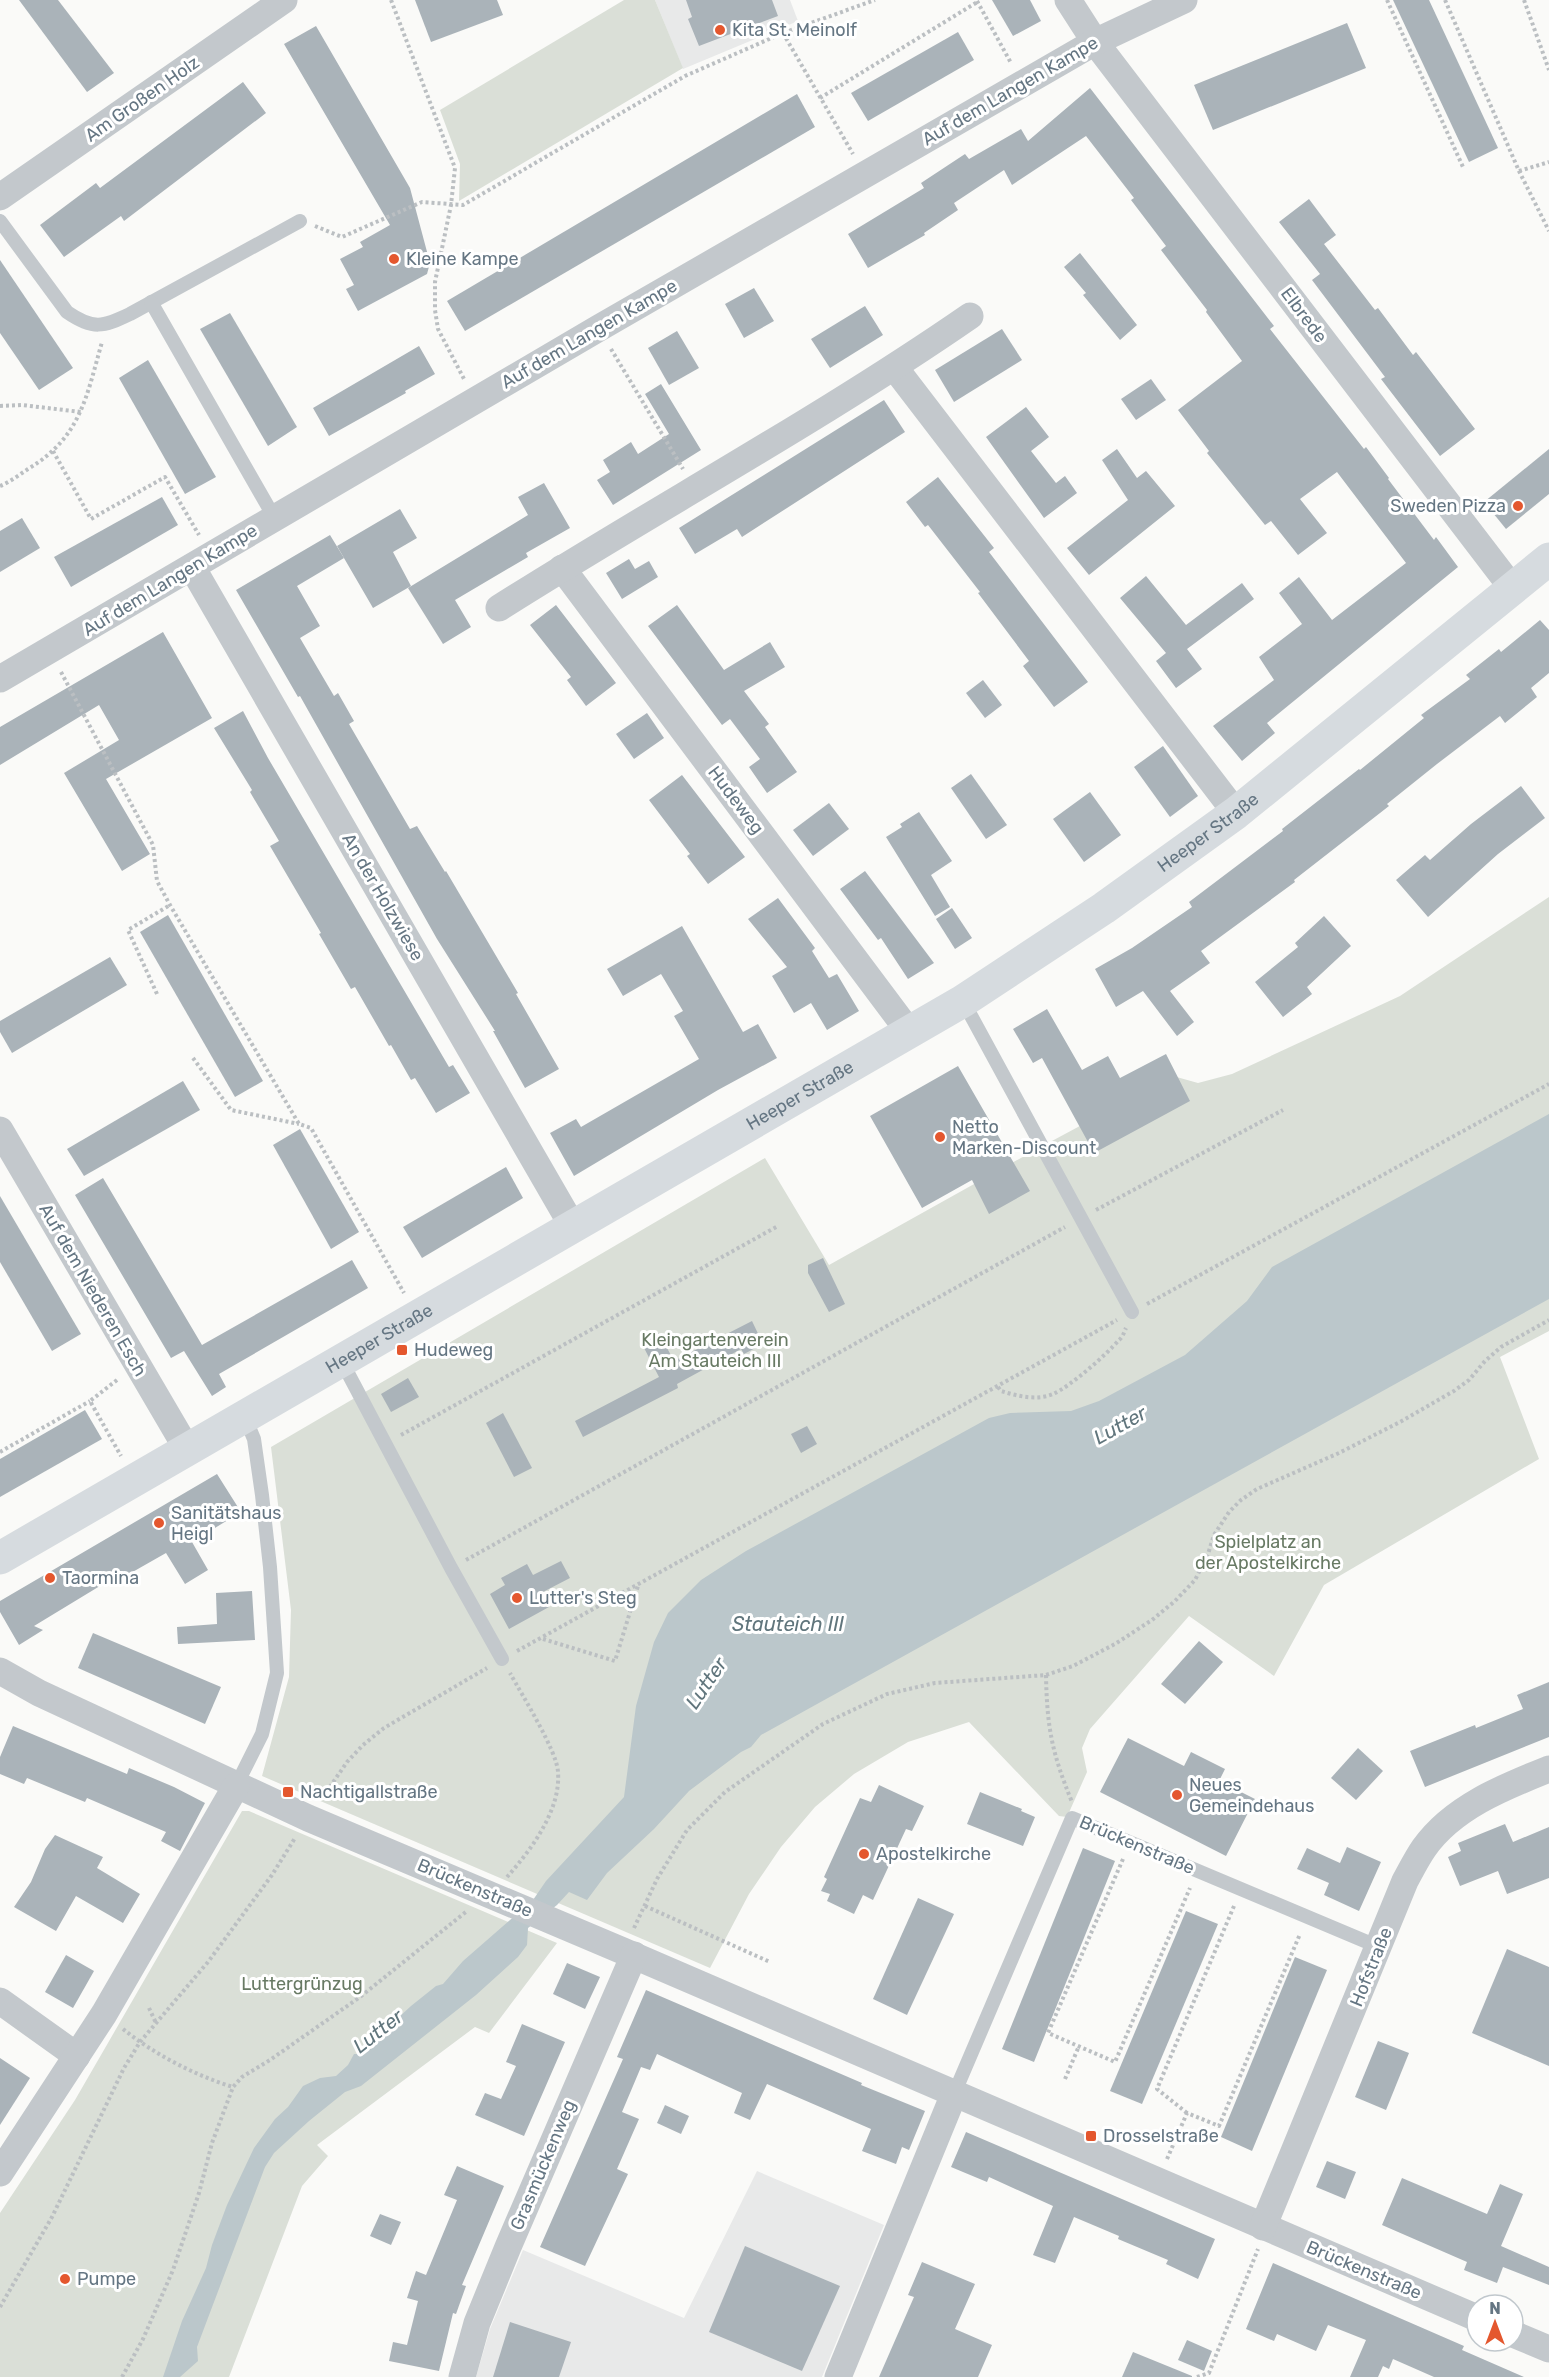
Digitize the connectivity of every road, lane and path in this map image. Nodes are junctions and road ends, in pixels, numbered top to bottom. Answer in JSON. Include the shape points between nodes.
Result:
{"nodes":[{"id":1,"x":284,"y":0,"type":"edge"},
{"id":2,"x":391,"y":0,"type":"edge"},
{"id":3,"x":875,"y":0,"type":"edge"},
{"id":4,"x":1068,"y":0,"type":"edge"},
{"id":5,"x":1184,"y":0,"type":"edge"},
{"id":6,"x":1387,"y":0,"type":"edge"},
{"id":7,"x":1445,"y":0,"type":"edge"},
{"id":8,"x":1524,"y":0,"type":"edge"},
{"id":9,"x":978,"y":1,"type":"edge"},
{"id":10,"x":783,"y":33,"type":"junction"},
{"id":11,"x":1095,"y":42,"type":"junction"},
{"id":12,"x":1549,"y":70,"type":"edge"},
{"id":13,"x":1023,"y":84,"type":"junction"},
{"id":14,"x":820,"y":98,"type":"junction"},
{"id":15,"x":1549,"y":162,"type":"edge"},
{"id":16,"x":1463,"y":167,"type":"dead end"},
{"id":17,"x":1520,"y":171,"type":"junction"},
{"id":18,"x":864,"y":174,"type":"junction"},
{"id":19,"x":0,"y":197,"type":"edge"},
{"id":20,"x":451,"y":205,"type":"junction"},
{"id":21,"x":300,"y":220,"type":"joint"},
{"id":22,"x":0,"y":221,"type":"edge"},
{"id":23,"x":1549,"y":231,"type":"edge"},
{"id":24,"x":152,"y":302,"type":"junction"},
{"id":25,"x":970,"y":316,"type":"dead end"},
{"id":26,"x":107,"y":324,"type":"junction"},
{"id":27,"x":599,"y":328,"type":"junction"},
{"id":28,"x":895,"y":368,"type":"junction"},
{"id":29,"x":476,"y":401,"type":"junction"},
{"id":30,"x":0,"y":406,"type":"edge"},
{"id":31,"x":81,"y":412,"type":"junction"},
{"id":32,"x":53,"y":451,"type":"junction"},
{"id":33,"x":0,"y":486,"type":"edge"},
{"id":34,"x":695,"y":490,"type":"junction"},
{"id":35,"x":274,"y":518,"type":"junction"},
{"id":36,"x":1549,"y":559,"type":"edge"},
{"id":37,"x":202,"y":561,"type":"junction"},
{"id":38,"x":562,"y":568,"type":"junction"},
{"id":39,"x":1514,"y":589,"type":"junction"},
{"id":40,"x":499,"y":608,"type":"dead end"},
{"id":41,"x":49,"y":651,"type":"junction"},
{"id":42,"x":0,"y":679,"type":"edge"},
{"id":43,"x":1236,"y":813,"type":"junction"},
{"id":44,"x":170,"y":905,"type":"junction"},
{"id":45,"x":157,"y":994,"type":"dead end"},
{"id":46,"x":963,"y":1001,"type":"junction"},
{"id":47,"x":910,"y":1033,"type":"junction"},
{"id":48,"x":193,"y":1058,"type":"dead end"},
{"id":49,"x":1549,"y":1084,"type":"edge"},
{"id":50,"x":1283,"y":1110,"type":"dead end"},
{"id":51,"x":299,"y":1124,"type":"junction"},
{"id":52,"x":0,"y":1130,"type":"edge"},
{"id":53,"x":1080,"y":1218,"type":"junction"},
{"id":54,"x":778,"y":1226,"type":"dead end"},
{"id":55,"x":573,"y":1227,"type":"junction"},
{"id":56,"x":1132,"y":1312,"type":"junction"},
{"id":57,"x":417,"y":1316,"type":"junction"},
{"id":58,"x":1549,"y":1320,"type":"edge"},
{"id":59,"x":341,"y":1360,"type":"junction"},
{"id":60,"x":137,"y":1364,"type":"junction"},
{"id":61,"x":998,"y":1387,"type":"junction"},
{"id":62,"x":90,"y":1401,"type":"junction"},
{"id":63,"x":244,"y":1415,"type":"junction"},
{"id":64,"x":385,"y":1444,"type":"junction"},
{"id":65,"x":187,"y":1449,"type":"junction"},
{"id":66,"x":0,"y":1452,"type":"edge"},
{"id":67,"x":135,"y":1480,"type":"junction"},
{"id":68,"x":0,"y":1558,"type":"edge"},
{"id":69,"x":451,"y":1568,"type":"junction"},
{"id":70,"x":638,"y":1586,"type":"junction"},
{"id":71,"x":542,"y":1638,"type":"junction"},
{"id":72,"x":502,"y":1659,"type":"junction"},
{"id":73,"x":0,"y":1671,"type":"edge"},
{"id":74,"x":1046,"y":1675,"type":"junction"},
{"id":75,"x":1549,"y":1769,"type":"edge"},
{"id":76,"x":236,"y":1786,"type":"junction"},
{"id":77,"x":1075,"y":1810,"type":"dead end"},
{"id":78,"x":308,"y":1818,"type":"junction"},
{"id":79,"x":1130,"y":1842,"type":"junction"},
{"id":80,"x":1197,"y":1870,"type":"junction"},
{"id":81,"x":1242,"y":1889,"type":"junction"},
{"id":82,"x":497,"y":1897,"type":"junction"},
{"id":83,"x":645,"y":1906,"type":"junction"},
{"id":84,"x":1307,"y":1917,"type":"junction"},
{"id":85,"x":1379,"y":1947,"type":"junction"},
{"id":86,"x":628,"y":1953,"type":"junction"},
{"id":87,"x":770,"y":1962,"type":"dead end"},
{"id":88,"x":0,"y":2001,"type":"edge"},
{"id":89,"x":149,"y":2008,"type":"dead end"},
{"id":90,"x":104,"y":2014,"type":"junction"},
{"id":91,"x":156,"y":2023,"type":"junction"},
{"id":92,"x":140,"y":2042,"type":"junction"},
{"id":93,"x":1079,"y":2046,"type":"junction"},
{"id":94,"x":77,"y":2056,"type":"junction"},
{"id":95,"x":1065,"y":2079,"type":"dead end"},
{"id":96,"x":233,"y":2087,"type":"junction"},
{"id":97,"x":954,"y":2094,"type":"junction"},
{"id":98,"x":1187,"y":2113,"type":"junction"},
{"id":99,"x":0,"y":2173,"type":"edge"},
{"id":100,"x":1157,"y":2182,"type":"junction"},
{"id":101,"x":1263,"y":2227,"type":"junction"},
{"id":102,"x":0,"y":2307,"type":"edge"},
{"id":103,"x":1465,"y":2314,"type":"edge"},
{"id":104,"x":1525,"y":2339,"type":"edge"},
{"id":105,"x":1549,"y":2349,"type":"edge"},
{"id":106,"x":122,"y":2377,"type":"edge"},
{"id":107,"x":462,"y":2377,"type":"edge"},
{"id":108,"x":838,"y":2377,"type":"edge"},
{"id":109,"x":1197,"y":2377,"type":"edge"}],
"edges":[{"from":1,"to":19,"type":"street","name":"Am Großen Holz"},
{"from":2,"to":20,"type":"path","via":[[455,168]]},
{"from":3,"to":10,"type":"path"},
{"from":4,"to":11,"type":"street","name":"Elbrede"},
{"from":5,"to":11,"type":"street","name":"Auf dem Langen Kampe"},
{"from":6,"to":16,"type":"path"},
{"from":7,"to":17,"type":"path"},
{"from":8,"to":12,"type":"path"},
{"from":9,"to":13,"type":"path"},
{"from":9,"to":14,"type":"path"},
{"from":10,"to":14,"type":"path"},
{"from":10,"to":20,"type":"path","via":[[685,76],[464,205]]},
{"from":11,"to":13,"type":"street","name":"Auf dem Langen Kampe"},
{"from":11,"to":39,"type":"street","name":"Elbrede"},
{"from":13,"to":18,"type":"street","name":"Auf dem Langen Kampe"},
{"from":14,"to":18,"type":"path"},
{"from":15,"to":17,"type":"path"},
{"from":17,"to":23,"type":"path"},
{"from":18,"to":27,"type":"street","name":"Auf dem Langen Kampe"},
{"from":20,"to":21,"type":"path","via":[[422,202],[342,237]]},
{"from":20,"to":29,"type":"path","via":[[435,282],[435,310],[438,329]]},
{"from":21,"to":24,"type":"lane"},
{"from":22,"to":26,"type":"lane","via":[[67,312],[82,322]]},
{"from":24,"to":26,"type":"lane"},
{"from":24,"to":35,"type":"lane"},
{"from":25,"to":28,"type":"street"},
{"from":26,"to":31,"type":"path"},
{"from":27,"to":29,"type":"street","name":"Auf dem Langen Kampe"},
{"from":27,"to":34,"type":"path"},
{"from":28,"to":34,"type":"street"},
{"from":28,"to":43,"type":"street"},
{"from":29,"to":35,"type":"street","name":"Auf dem Langen Kampe"},
{"from":30,"to":31,"type":"path"},
{"from":31,"to":32,"type":"path","via":[[70,433]]},
{"from":32,"to":33,"type":"path"},
{"from":32,"to":37,"type":"path","via":[[91,519],[165,477]]},
{"from":34,"to":38,"type":"street"},
{"from":35,"to":37,"type":"street","name":"Auf dem Langen Kampe"},
{"from":36,"to":39,"type":"main road","name":"Heeper Straße"},
{"from":37,"to":41,"type":"street","name":"Auf dem Langen Kampe"},
{"from":37,"to":55,"type":"street","name":"An der Holzwiese"},
{"from":38,"to":40,"type":"street"},
{"from":38,"to":47,"type":"street","name":"Hudeweg"},
{"from":39,"to":43,"type":"main road","name":"Heeper Straße"},
{"from":41,"to":42,"type":"street","name":"Auf dem Langen Kampe"},
{"from":41,"to":44,"type":"path","via":[[153,845],[157,881]]},
{"from":43,"to":46,"type":"main road","name":"Heeper Straße","via":[[1086,920]]},
{"from":44,"to":45,"type":"path","via":[[128,930]]},
{"from":44,"to":51,"type":"path"},
{"from":46,"to":47,"type":"main road","name":"Heeper Straße"},
{"from":46,"to":53,"type":"lane"},
{"from":47,"to":55,"type":"main road","name":"Heeper Straße"},
{"from":48,"to":51,"type":"path","via":[[231,1110]]},
{"from":49,"to":56,"type":"path"},
{"from":50,"to":53,"type":"path"},
{"from":51,"to":57,"type":"path","via":[[312,1128]]},
{"from":52,"to":60,"type":"street","name":"Auf dem Niederen Esch"},
{"from":53,"to":56,"type":"lane"},
{"from":53,"to":69,"type":"path"},
{"from":54,"to":64,"type":"path"},
{"from":55,"to":57,"type":"main road","name":"Heeper Straße"},
{"from":56,"to":61,"type":"path"},
{"from":56,"to":61,"type":"path","via":[[1122,1339],[1052,1394],[1032,1398],[1001,1392]]},
{"from":57,"to":59,"type":"main road","name":"Heeper Straße"},
{"from":58,"to":74,"type":"path","via":[[1501,1347],[1469,1380],[1436,1402],[1339,1453],[1257,1489],[1229,1512],[1214,1535],[1195,1580],[1174,1601],[1115,1644]]},
{"from":59,"to":63,"type":"main road","name":"Heeper Straße"},
{"from":59,"to":64,"type":"lane"},
{"from":60,"to":62,"type":"path"},
{"from":60,"to":65,"type":"street","name":"Auf dem Niederen Esch"},
{"from":61,"to":70,"type":"path"},
{"from":62,"to":66,"type":"path"},
{"from":62,"to":67,"type":"path"},
{"from":63,"to":65,"type":"main road","name":"Heeper Straße"},
{"from":63,"to":76,"type":"lane","via":[[254,1439],[262,1495],[277,1673],[262,1734]]},
{"from":64,"to":69,"type":"lane"},
{"from":65,"to":67,"type":"main road","name":"Heeper Straße"},
{"from":67,"to":68,"type":"main road","name":"Heeper Straße"},
{"from":69,"to":72,"type":"lane"},
{"from":70,"to":71,"type":"path"},
{"from":70,"to":71,"type":"path","via":[[615,1661]]},
{"from":71,"to":72,"type":"path"},
{"from":72,"to":78,"type":"path","via":[[384,1728],[363,1745]]},
{"from":72,"to":82,"type":"path","via":[[555,1761],[558,1782],[555,1800],[538,1835]]},
{"from":73,"to":76,"type":"street","name":"Brückenstraße"},
{"from":74,"to":77,"type":"path","via":[[1052,1747]]},
{"from":74,"to":83,"type":"path","via":[[935,1683],[887,1694],[823,1724],[725,1792],[687,1830]]},
{"from":75,"to":85,"type":"street","name":"Hofstraße","via":[[1467,1808],[1436,1834],[1405,1881]]},
{"from":76,"to":78,"type":"street","name":"Brückenstraße"},
{"from":76,"to":90,"type":"street"},
{"from":78,"to":82,"type":"street","name":"Brückenstraße"},
{"from":78,"to":91,"type":"path","via":[[208,1962]]},
{"from":79,"to":80,"type":"lane","name":"Brückenstraße"},
{"from":79,"to":93,"type":"path","via":[[1048,2033]]},
{"from":79,"to":97,"type":"lane","name":"Brückenstraße","via":[[1072,1818]]},
{"from":80,"to":81,"type":"lane","name":"Brückenstraße"},
{"from":80,"to":93,"type":"path","via":[[1115,2062]]},
{"from":81,"to":84,"type":"lane","name":"Brückenstraße"},
{"from":81,"to":98,"type":"path","via":[[1157,2089]]},
{"from":82,"to":86,"type":"street","name":"Brückenstraße"},
{"from":82,"to":96,"type":"path"},
{"from":83,"to":86,"type":"path"},
{"from":83,"to":87,"type":"path"},
{"from":84,"to":85,"type":"lane","name":"Brückenstraße"},
{"from":84,"to":98,"type":"path","via":[[1218,2126]]},
{"from":85,"to":101,"type":"street","name":"Hofstraße"},
{"from":86,"to":97,"type":"street","name":"Brückenstraße"},
{"from":86,"to":107,"type":"street","name":"Grasmückenweg","via":[[477,2323]]},
{"from":88,"to":94,"type":"street"},
{"from":89,"to":91,"type":"path"},
{"from":90,"to":92,"type":"path"},
{"from":90,"to":94,"type":"street"},
{"from":91,"to":92,"type":"path"},
{"from":92,"to":96,"type":"path","via":[[207,2079]]},
{"from":92,"to":102,"type":"path","via":[[52,2217]]},
{"from":93,"to":95,"type":"path"},
{"from":94,"to":99,"type":"street"},
{"from":96,"to":106,"type":"path","via":[[173,2270]]},
{"from":97,"to":100,"type":"street","name":"Brückenstraße"},
{"from":97,"to":108,"type":"street"},
{"from":98,"to":100,"type":"path"},
{"from":100,"to":101,"type":"street","name":"Brückenstraße"},
{"from":101,"to":103,"type":"street","name":"Brückenstraße"},
{"from":101,"to":109,"type":"path","via":[[1256,2257],[1209,2373]]},
{"from":104,"to":105,"type":"street"}]}
